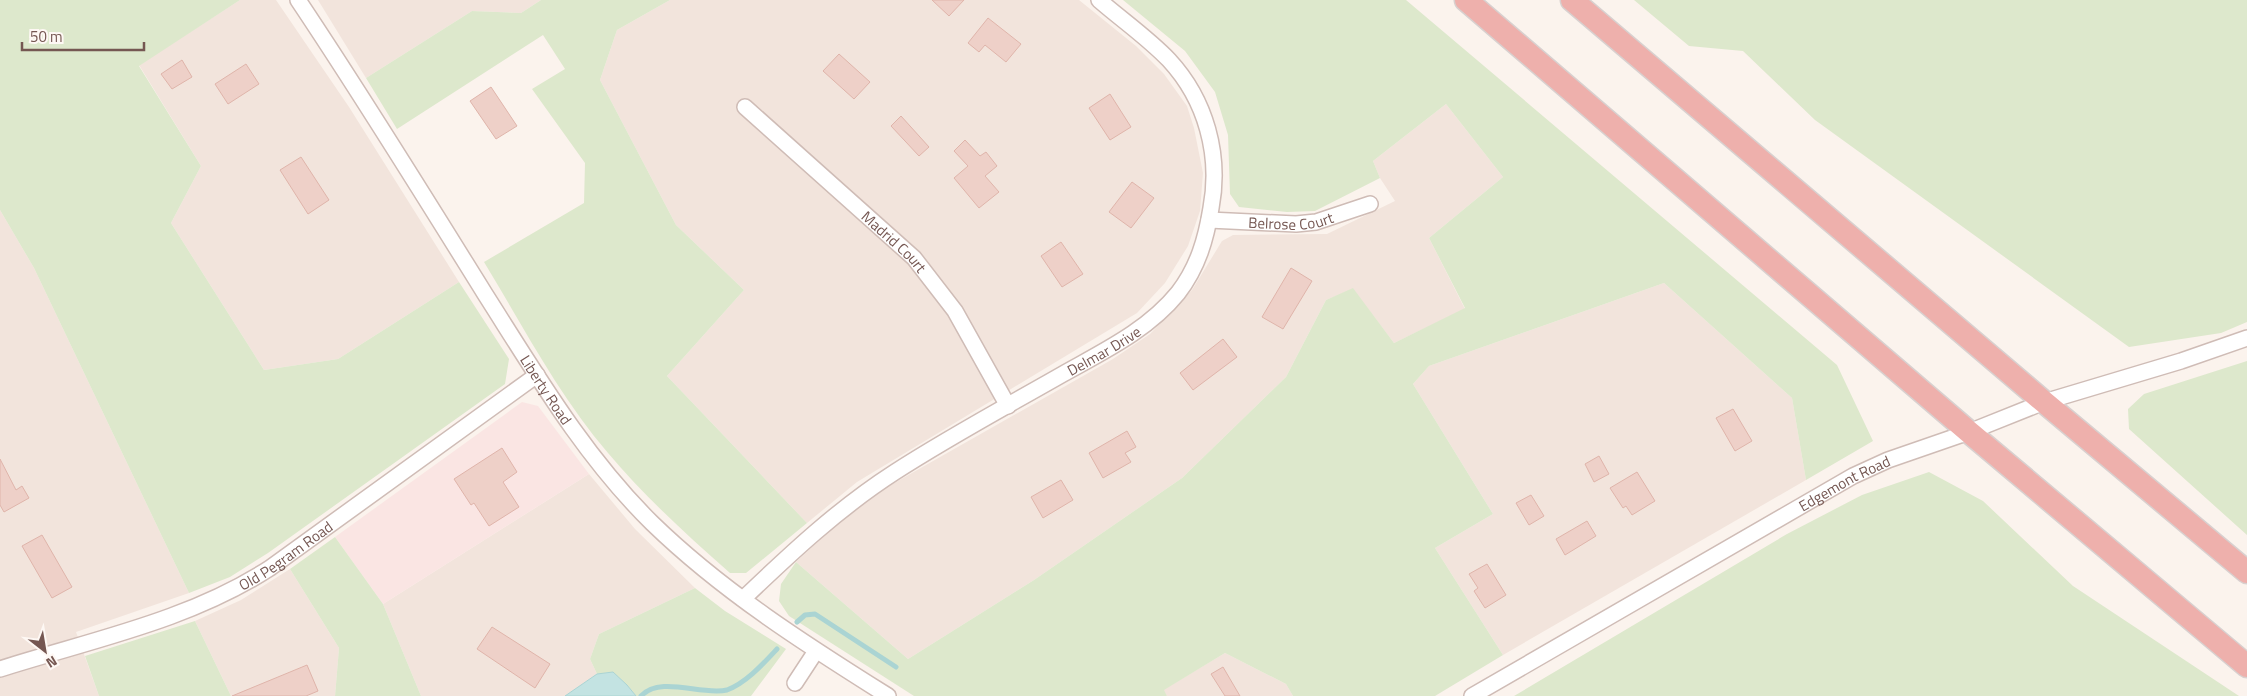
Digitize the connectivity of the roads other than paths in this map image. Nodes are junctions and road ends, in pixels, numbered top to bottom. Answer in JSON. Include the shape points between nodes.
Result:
{"nodes":[{"id":1,"x":1099,"y":0,"type":"edge"},
{"id":2,"x":1466,"y":0,"type":"edge"},
{"id":3,"x":1572,"y":0,"type":"edge"},
{"id":4,"x":301,"y":1,"type":"edge"},
{"id":5,"x":745,"y":107,"type":"dead end"},
{"id":6,"x":1370,"y":204,"type":"dead end"},
{"id":7,"x":1209,"y":220,"type":"junction"},
{"id":8,"x":2247,"y":338,"type":"edge"},
{"id":9,"x":536,"y":375,"type":"junction"},
{"id":10,"x":2044,"y":402,"type":"junction"},
{"id":11,"x":1008,"y":406,"type":"junction"},
{"id":12,"x":1969,"y":432,"type":"junction"},
{"id":13,"x":2247,"y":572,"type":"edge"},
{"id":14,"x":743,"y":599,"type":"junction"},
{"id":15,"x":816,"y":651,"type":"junction"},
{"id":16,"x":2,"y":666,"type":"edge"},
{"id":17,"x":2247,"y":666,"type":"edge"},
{"id":18,"x":795,"y":683,"type":"dead end"},
{"id":19,"x":888,"y":696,"type":"edge"},
{"id":20,"x":1472,"y":696,"type":"edge"}],
"edges":[{"from":1,"to":7,"type":"street","name":"Delmar Drive","via":[[1170,61],[1195,95],[1210,136],[1214,164],[1215,185]]},
{"from":2,"to":12,"type":"highway"},
{"from":3,"to":10,"type":"highway"},
{"from":4,"to":9,"type":"street","name":"Liberty Road"},
{"from":5,"to":11,"type":"street","name":"Madrid Court","via":[[923,269],[955,311]]},
{"from":6,"to":7,"type":"street","name":"Belrose Court","via":[[1316,222],[1296,224]]},
{"from":7,"to":11,"type":"street","name":"Delmar Drive","via":[[1205,243],[1196,263],[1178,292],[1156,317],[1120,342]]},
{"from":8,"to":10,"type":"street","name":"Edgemont Road"},
{"from":9,"to":14,"type":"street","name":"Liberty Road","via":[[586,448],[629,498],[699,567]]},
{"from":9,"to":16,"type":"street","name":"Old Pegram Road","via":[[270,568],[233,591],[184,612]]},
{"from":10,"to":12,"type":"street","name":"Edgemont Road"},
{"from":10,"to":13,"type":"highway"},
{"from":11,"to":14,"type":"street","name":"Delmar Drive","via":[[896,471],[858,497],[797,546]]},
{"from":12,"to":17,"type":"highway"},
{"from":12,"to":20,"type":"street","name":"Edgemont Road","via":[[1888,460],[1853,476]]},
{"from":14,"to":15,"type":"street","name":"Liberty Road"},
{"from":15,"to":18,"type":"street"},
{"from":15,"to":19,"type":"street","name":"Liberty Road"}]}
